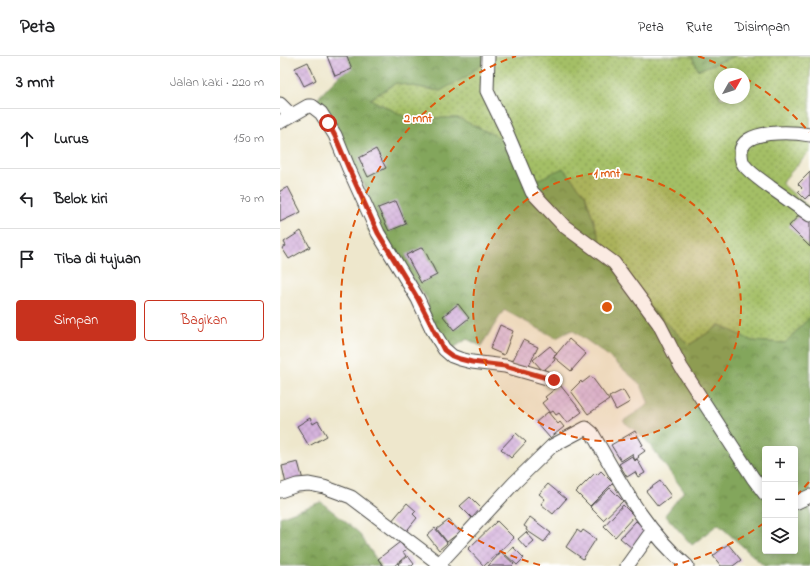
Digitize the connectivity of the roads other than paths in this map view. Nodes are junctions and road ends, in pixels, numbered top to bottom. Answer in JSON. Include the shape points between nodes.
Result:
{"nodes":[{"id":1,"x":488,"y":56,"type":"edge"},
{"id":2,"x":280,"y":104,"type":"edge"},
{"id":3,"x":285,"y":118,"type":"edge"},
{"id":4,"x":810,"y":135,"type":"edge"},
{"id":5,"x":810,"y":215,"type":"edge"},
{"id":6,"x":554,"y":380,"type":"dead end"},
{"id":7,"x":762,"y":490,"type":"edge"},
{"id":8,"x":280,"y":491,"type":"edge"},
{"id":9,"x":810,"y":496,"type":"edge"},
{"id":10,"x":798,"y":502,"type":"edge"},
{"id":11,"x":652,"y":531,"type":"junction"},
{"id":12,"x":441,"y":565,"type":"edge"},
{"id":13,"x":627,"y":566,"type":"edge"},
{"id":14,"x":688,"y":566,"type":"edge"}],
"edges":[{"from":1,"to":7,"type":"street","via":[[487,91],[532,192],[564,226],[614,263],[659,324],[681,367]]},
{"from":2,"to":3,"type":"street"},
{"from":3,"to":6,"type":"street","via":[[302,108],[312,106],[328,123],[378,233],[418,299],[444,350],[460,359],[505,366]]},
{"from":4,"to":5,"type":"street","via":[[760,134],[744,144],[741,152],[742,164],[752,174]]},
{"from":8,"to":12,"type":"street","via":[[297,484],[309,484],[351,497]]},
{"from":9,"to":10,"type":"street"},
{"from":11,"to":12,"type":"street","via":[[632,503],[592,433],[586,428],[552,446],[514,483]]},
{"from":11,"to":13,"type":"street"},
{"from":11,"to":14,"type":"street"}]}
